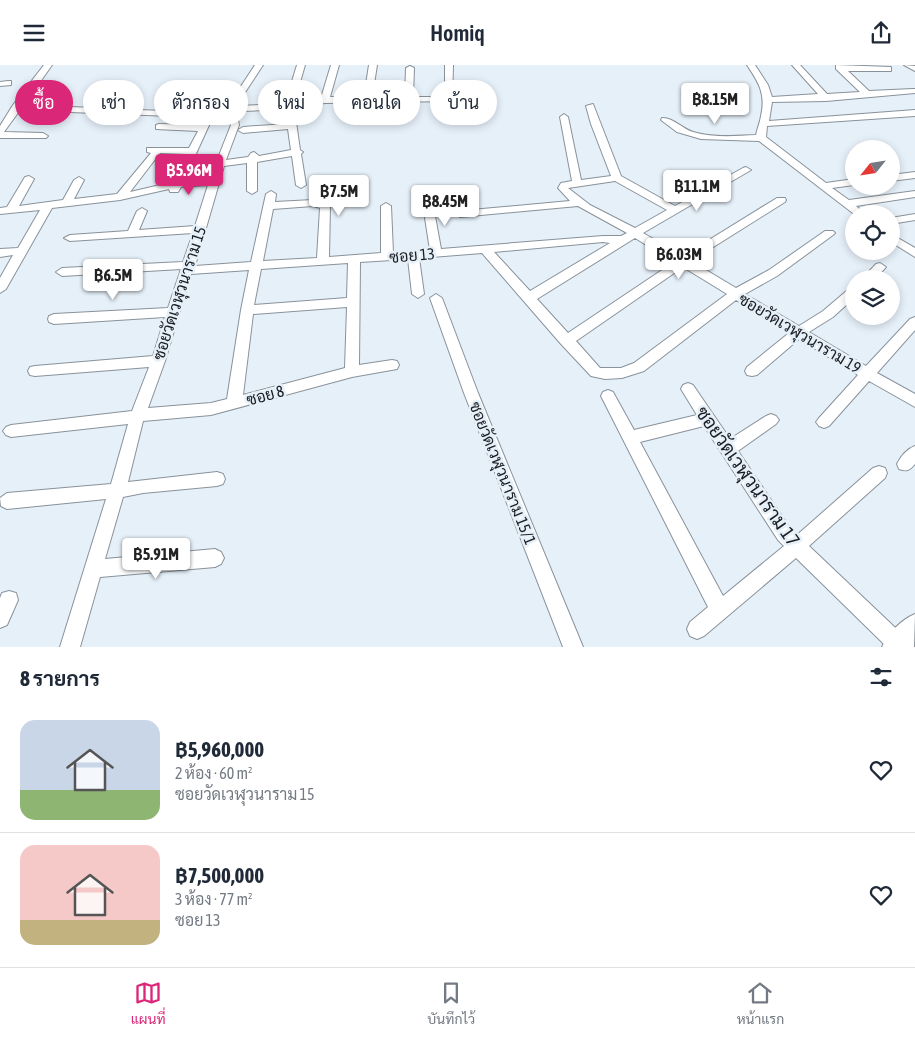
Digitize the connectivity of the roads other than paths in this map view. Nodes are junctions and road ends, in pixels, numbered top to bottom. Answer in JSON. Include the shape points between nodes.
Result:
{"nodes":[{"id":1,"x":48,"y":65,"type":"edge"},
{"id":2,"x":259,"y":65,"type":"edge"},
{"id":3,"x":301,"y":65,"type":"edge"},
{"id":4,"x":335,"y":65,"type":"edge"},
{"id":5,"x":373,"y":65,"type":"edge"},
{"id":6,"x":449,"y":65,"type":"edge"},
{"id":7,"x":751,"y":65,"type":"edge"},
{"id":8,"x":796,"y":65,"type":"edge"},
{"id":9,"x":908,"y":65,"type":"edge"},
{"id":10,"x":839,"y":67,"type":"edge"},
{"id":11,"x":410,"y":68,"type":"dead end"},
{"id":12,"x":888,"y":69,"type":"dead end"},
{"id":13,"x":915,"y":69,"type":"edge"},
{"id":14,"x":37,"y":80,"type":"edge"},
{"id":15,"x":297,"y":80,"type":"edge"},
{"id":16,"x":371,"y":80,"type":"edge"},
{"id":17,"x":410,"y":80,"type":"edge"},
{"id":18,"x":248,"y":82,"type":"edge"},
{"id":19,"x":913,"y":91,"type":"dead end"},
{"id":20,"x":864,"y":95,"type":"junction"},
{"id":21,"x":826,"y":98,"type":"junction"},
{"id":22,"x":420,"y":99,"type":"edge"},
{"id":23,"x":325,"y":100,"type":"joint"},
{"id":24,"x":333,"y":100,"type":"edge"},
{"id":25,"x":770,"y":101,"type":"junction"},
{"id":26,"x":590,"y":106,"type":"dead end"},
{"id":27,"x":15,"y":109,"type":"edge"},
{"id":28,"x":73,"y":109,"type":"edge"},
{"id":29,"x":915,"y":113,"type":"edge"},
{"id":30,"x":889,"y":115,"type":"junction"},
{"id":31,"x":564,"y":117,"type":"dead end"},
{"id":32,"x":665,"y":120,"type":"dead end"},
{"id":33,"x":764,"y":123,"type":"junction"},
{"id":34,"x":159,"y":127,"type":"dead end"},
{"id":35,"x":292,"y":127,"type":"joint"},
{"id":36,"x":243,"y":130,"type":"dead end"},
{"id":37,"x":0,"y":133,"type":"edge"},
{"id":38,"x":43,"y":136,"type":"dead end"},
{"id":39,"x":761,"y":138,"type":"junction"},
{"id":40,"x":146,"y":150,"type":"dead end"},
{"id":41,"x":158,"y":150,"type":"junction"},
{"id":42,"x":191,"y":151,"type":"junction"},
{"id":43,"x":298,"y":152,"type":"junction"},
{"id":44,"x":257,"y":158,"type":"junction"},
{"id":45,"x":221,"y":160,"type":"junction"},
{"id":46,"x":746,"y":171,"type":"dead end"},
{"id":47,"x":915,"y":175,"type":"edge"},
{"id":48,"x":900,"y":177,"type":"edge"},
{"id":49,"x":617,"y":178,"type":"junction"},
{"id":50,"x":681,"y":178,"type":"dead end"},
{"id":51,"x":29,"y":179,"type":"dead end"},
{"id":52,"x":79,"y":180,"type":"dead end"},
{"id":53,"x":845,"y":183,"type":"edge"},
{"id":54,"x":571,"y":184,"type":"junction"},
{"id":55,"x":214,"y":185,"type":"junction"},
{"id":56,"x":301,"y":185,"type":"dead end"},
{"id":57,"x":823,"y":186,"type":"junction"},
{"id":58,"x":175,"y":187,"type":"junction"},
{"id":59,"x":252,"y":191,"type":"dead end"},
{"id":60,"x":708,"y":192,"type":"junction"},
{"id":61,"x":915,"y":194,"type":"edge"},
{"id":62,"x":120,"y":197,"type":"junction"},
{"id":63,"x":781,"y":200,"type":"dead end"},
{"id":64,"x":67,"y":203,"type":"junction"},
{"id":65,"x":581,"y":203,"type":"junction"},
{"id":66,"x":846,"y":204,"type":"joint"},
{"id":67,"x":48,"y":205,"type":"junction"},
{"id":68,"x":428,"y":205,"type":"dead end"},
{"id":69,"x":386,"y":206,"type":"dead end"},
{"id":70,"x":5,"y":210,"type":"edge"},
{"id":71,"x":674,"y":210,"type":"junction"},
{"id":72,"x":142,"y":211,"type":"dead end"},
{"id":73,"x":460,"y":214,"type":"dead end"},
{"id":74,"x":915,"y":217,"type":"edge"},
{"id":75,"x":900,"y":220,"type":"edge"},
{"id":76,"x":200,"y":229,"type":"junction"},
{"id":77,"x":636,"y":233,"type":"junction"},
{"id":78,"x":829,"y":233,"type":"dead end"},
{"id":79,"x":132,"y":234,"type":"junction"},
{"id":80,"x":70,"y":238,"type":"dead end"},
{"id":81,"x":623,"y":240,"type":"junction"},
{"id":82,"x":900,"y":243,"type":"edge"},
{"id":83,"x":486,"y":249,"type":"junction"},
{"id":84,"x":22,"y":251,"type":"junction"},
{"id":85,"x":0,"y":253,"type":"edge"},
{"id":86,"x":436,"y":253,"type":"junction"},
{"id":87,"x":915,"y":253,"type":"edge"},
{"id":88,"x":413,"y":255,"type":"junction"},
{"id":89,"x":387,"y":257,"type":"junction"},
{"id":90,"x":354,"y":259,"type":"junction"},
{"id":91,"x":323,"y":260,"type":"junction"},
{"id":92,"x":682,"y":262,"type":"junction"},
{"id":93,"x":256,"y":265,"type":"junction"},
{"id":94,"x":188,"y":267,"type":"junction"},
{"id":95,"x":880,"y":267,"type":"dead end"},
{"id":96,"x":877,"y":270,"type":"edge"},
{"id":97,"x":62,"y":272,"type":"dead end"},
{"id":98,"x":0,"y":289,"type":"edge"},
{"id":99,"x":418,"y":293,"type":"dead end"},
{"id":100,"x":736,"y":294,"type":"junction"},
{"id":101,"x":436,"y":298,"type":"dead end"},
{"id":102,"x":529,"y":298,"type":"junction"},
{"id":103,"x":845,"y":299,"type":"edge"},
{"id":104,"x":353,"y":302,"type":"junction"},
{"id":105,"x":247,"y":310,"type":"junction"},
{"id":106,"x":174,"y":311,"type":"junction"},
{"id":107,"x":54,"y":319,"type":"dead end"},
{"id":108,"x":915,"y":322,"type":"edge"},
{"id":109,"x":798,"y":333,"type":"junction"},
{"id":110,"x":566,"y":341,"type":"junction"},
{"id":111,"x":158,"y":361,"type":"junction"},
{"id":112,"x":392,"y":365,"type":"dead end"},
{"id":113,"x":35,"y":371,"type":"dead end"},
{"id":114,"x":752,"y":371,"type":"dead end"},
{"id":115,"x":352,"y":373,"type":"junction"},
{"id":116,"x":866,"y":373,"type":"junction"},
{"id":117,"x":688,"y":389,"type":"dead end"},
{"id":118,"x":608,"y":396,"type":"dead end"},
{"id":119,"x":915,"y":401,"type":"edge"},
{"id":120,"x":234,"y":404,"type":"junction"},
{"id":121,"x":137,"y":417,"type":"junction"},
{"id":122,"x":708,"y":419,"type":"junction"},
{"id":123,"x":771,"y":420,"type":"dead end"},
{"id":124,"x":824,"y":422,"type":"dead end"},
{"id":125,"x":11,"y":431,"type":"dead end"},
{"id":126,"x":629,"y":438,"type":"junction"},
{"id":127,"x":728,"y":449,"type":"junction"},
{"id":128,"x":879,"y":473,"type":"dead end"},
{"id":129,"x":217,"y":479,"type":"dead end"},
{"id":130,"x":117,"y":491,"type":"junction"},
{"id":131,"x":8,"y":501,"type":"dead end"},
{"id":132,"x":796,"y":547,"type":"junction"},
{"id":133,"x":215,"y":558,"type":"dead end"},
{"id":134,"x":94,"y":569,"type":"junction"},
{"id":135,"x":9,"y":600,"type":"dead end"},
{"id":136,"x":720,"y":609,"type":"junction"},
{"id":137,"x":0,"y":618,"type":"edge"},
{"id":138,"x":697,"y":629,"type":"dead end"},
{"id":139,"x":903,"y":639,"type":"edge"},
{"id":140,"x":70,"y":647,"type":"edge"},
{"id":141,"x":573,"y":647,"type":"edge"}],
"edges":[{"from":1,"to":14,"type":"street"},
{"from":2,"to":18,"type":"street"},
{"from":3,"to":15,"type":"street"},
{"from":4,"to":23,"type":"street"},
{"from":5,"to":16,"type":"street"},
{"from":6,"to":22,"type":"street","via":[[449,99]]},
{"from":7,"to":25,"type":"street","via":[[768,90]]},
{"from":8,"to":21,"type":"street"},
{"from":9,"to":13,"type":"street"},
{"from":10,"to":12,"type":"street"},
{"from":10,"to":20,"type":"street"},
{"from":11,"to":17,"type":"street"},
{"from":19,"to":20,"type":"street"},
{"from":20,"to":21,"type":"street"},
{"from":20,"to":30,"type":"street"},
{"from":21,"to":25,"type":"street"},
{"from":23,"to":24,"type":"street"},
{"from":25,"to":33,"type":"street"},
{"from":26,"to":49,"type":"street"},
{"from":27,"to":37,"type":"street"},
{"from":28,"to":45,"type":"street","name":"ซอยวัดเวฬุวนาราม 15","via":[[230,116],[235,125]]},
{"from":29,"to":30,"type":"street"},
{"from":30,"to":33,"type":"street"},
{"from":31,"to":54,"type":"street"},
{"from":32,"to":39,"type":"street","via":[[681,131],[693,134],[726,139]]},
{"from":33,"to":39,"type":"street","via":[[760,130]]},
{"from":34,"to":42,"type":"street","via":[[205,126]]},
{"from":35,"to":36,"type":"street"},
{"from":35,"to":43,"type":"street"},
{"from":37,"to":38,"type":"street"},
{"from":39,"to":57,"type":"street"},
{"from":40,"to":41,"type":"street"},
{"from":41,"to":42,"type":"street"},
{"from":41,"to":62,"type":"street"},
{"from":42,"to":58,"type":"street"},
{"from":43,"to":44,"type":"street"},
{"from":43,"to":56,"type":"street"},
{"from":44,"to":45,"type":"street"},
{"from":44,"to":59,"type":"street"},
{"from":45,"to":55,"type":"street","name":"ซอยวัดเวฬุวนาราม 15"},
{"from":46,"to":60,"type":"street","name":"ซอย 13"},
{"from":47,"to":48,"type":"street"},
{"from":49,"to":54,"type":"street"},
{"from":49,"to":71,"type":"street"},
{"from":50,"to":60,"type":"street"},
{"from":51,"to":70,"type":"street"},
{"from":52,"to":64,"type":"street"},
{"from":53,"to":57,"type":"street"},
{"from":54,"to":65,"type":"street","name":"ซอยวัดเวฬุวนาราม 19","via":[[563,188],[565,192]]},
{"from":55,"to":58,"type":"street"},
{"from":55,"to":76,"type":"street","name":"ซอยวัดเวฬุวนาราม 15"},
{"from":57,"to":66,"type":"street"},
{"from":58,"to":62,"type":"street"},
{"from":60,"to":71,"type":"street","name":"ซอย 13"},
{"from":61,"to":66,"type":"street"},
{"from":62,"to":64,"type":"street"},
{"from":63,"to":92,"type":"street"},
{"from":64,"to":67,"type":"street"},
{"from":65,"to":73,"type":"street"},
{"from":65,"to":77,"type":"street","name":"ซอยวัดเวฬุวนาราม 19"},
{"from":67,"to":70,"type":"street"},
{"from":67,"to":84,"type":"street"},
{"from":68,"to":86,"type":"street"},
{"from":69,"to":89,"type":"street"},
{"from":71,"to":77,"type":"street","name":"ซอย 13"},
{"from":72,"to":79,"type":"street"},
{"from":74,"to":75,"type":"street"},
{"from":76,"to":79,"type":"street"},
{"from":76,"to":94,"type":"street","name":"ซอยวัดเวฬุวนาราม 15"},
{"from":77,"to":81,"type":"street","name":"ซอย 13"},
{"from":77,"to":92,"type":"street","name":"ซอยวัดเวฬุวนาราม 19"},
{"from":78,"to":100,"type":"street","via":[[774,273]]},
{"from":79,"to":80,"type":"street"},
{"from":81,"to":83,"type":"street","name":"ซอย 13"},
{"from":81,"to":102,"type":"street"},
{"from":82,"to":87,"type":"street"},
{"from":83,"to":86,"type":"street","name":"ซอย 13"},
{"from":83,"to":102,"type":"street"},
{"from":84,"to":85,"type":"street"},
{"from":84,"to":98,"type":"street"},
{"from":86,"to":88,"type":"street","name":"ซอย 13"},
{"from":88,"to":89,"type":"street","name":"ซอย 13"},
{"from":88,"to":99,"type":"street"},
{"from":89,"to":90,"type":"street","name":"ซอย 13"},
{"from":90,"to":91,"type":"street","name":"ซอย 13"},
{"from":90,"to":104,"type":"street"},
{"from":91,"to":93,"type":"street","name":"ซอย 13"},
{"from":91,"to":93,"type":"street","via":[[325,206],[269,200]]},
{"from":92,"to":100,"type":"street","name":"ซอยวัดเวฬุวนาราม 19"},
{"from":92,"to":110,"type":"street"},
{"from":93,"to":94,"type":"street","name":"ซอย 13"},
{"from":93,"to":105,"type":"street"},
{"from":94,"to":97,"type":"street","name":"ซอย 13"},
{"from":94,"to":106,"type":"street","name":"ซอยวัดเวฬุวนาราม 15"},
{"from":95,"to":96,"type":"street"},
{"from":100,"to":109,"type":"street","name":"ซอยวัดเวฬุวนาราม 19"},
{"from":100,"to":110,"type":"street","via":[[639,367],[622,373],[605,375],[596,372]]},
{"from":101,"to":141,"type":"street","name":"ซอยวัดเวฬุวนาราม 15/1"},
{"from":102,"to":110,"type":"street"},
{"from":103,"to":109,"type":"street"},
{"from":104,"to":105,"type":"street"},
{"from":104,"to":115,"type":"street"},
{"from":105,"to":120,"type":"street"},
{"from":106,"to":107,"type":"street"},
{"from":106,"to":111,"type":"street","name":"ซอยวัดเวฬุวนาราม 15"},
{"from":108,"to":116,"type":"street"},
{"from":109,"to":114,"type":"street"},
{"from":109,"to":116,"type":"street","name":"ซอยวัดเวฬุวนาราม 19"},
{"from":111,"to":113,"type":"street"},
{"from":111,"to":121,"type":"street","name":"ซอยวัดเวฬุวนาราม 15"},
{"from":112,"to":115,"type":"street","name":"ซอย 8"},
{"from":115,"to":120,"type":"street","name":"ซอย 8"},
{"from":116,"to":119,"type":"street","name":"ซอยวัดเวฬุวนาราม 19"},
{"from":116,"to":124,"type":"street"},
{"from":117,"to":122,"type":"street","name":"ซอยวัดเวฬุวนาราม 17"},
{"from":118,"to":126,"type":"street"},
{"from":120,"to":121,"type":"street","name":"ซอย 8"},
{"from":121,"to":125,"type":"street","name":"ซอย 8"},
{"from":121,"to":130,"type":"street","name":"ซอยวัดเวฬุวนาราม 15"},
{"from":122,"to":126,"type":"street"},
{"from":122,"to":127,"type":"street","name":"ซอยวัดเวฬุวนาราม 17"},
{"from":123,"to":127,"type":"street"},
{"from":126,"to":136,"type":"street"},
{"from":127,"to":132,"type":"street","name":"ซอยวัดเวฬุวนาราม 17"},
{"from":128,"to":132,"type":"street"},
{"from":129,"to":130,"type":"street"},
{"from":130,"to":131,"type":"street"},
{"from":130,"to":134,"type":"street","name":"ซอยวัดเวฬุวนาราม 15"},
{"from":132,"to":136,"type":"street"},
{"from":132,"to":139,"type":"street","name":"ซอยวัดเวฬุวนาราม 17"},
{"from":133,"to":134,"type":"street"},
{"from":134,"to":140,"type":"street","name":"ซอยวัดเวฬุวนาราม 15"},
{"from":135,"to":137,"type":"street"},
{"from":136,"to":138,"type":"street"}]}
